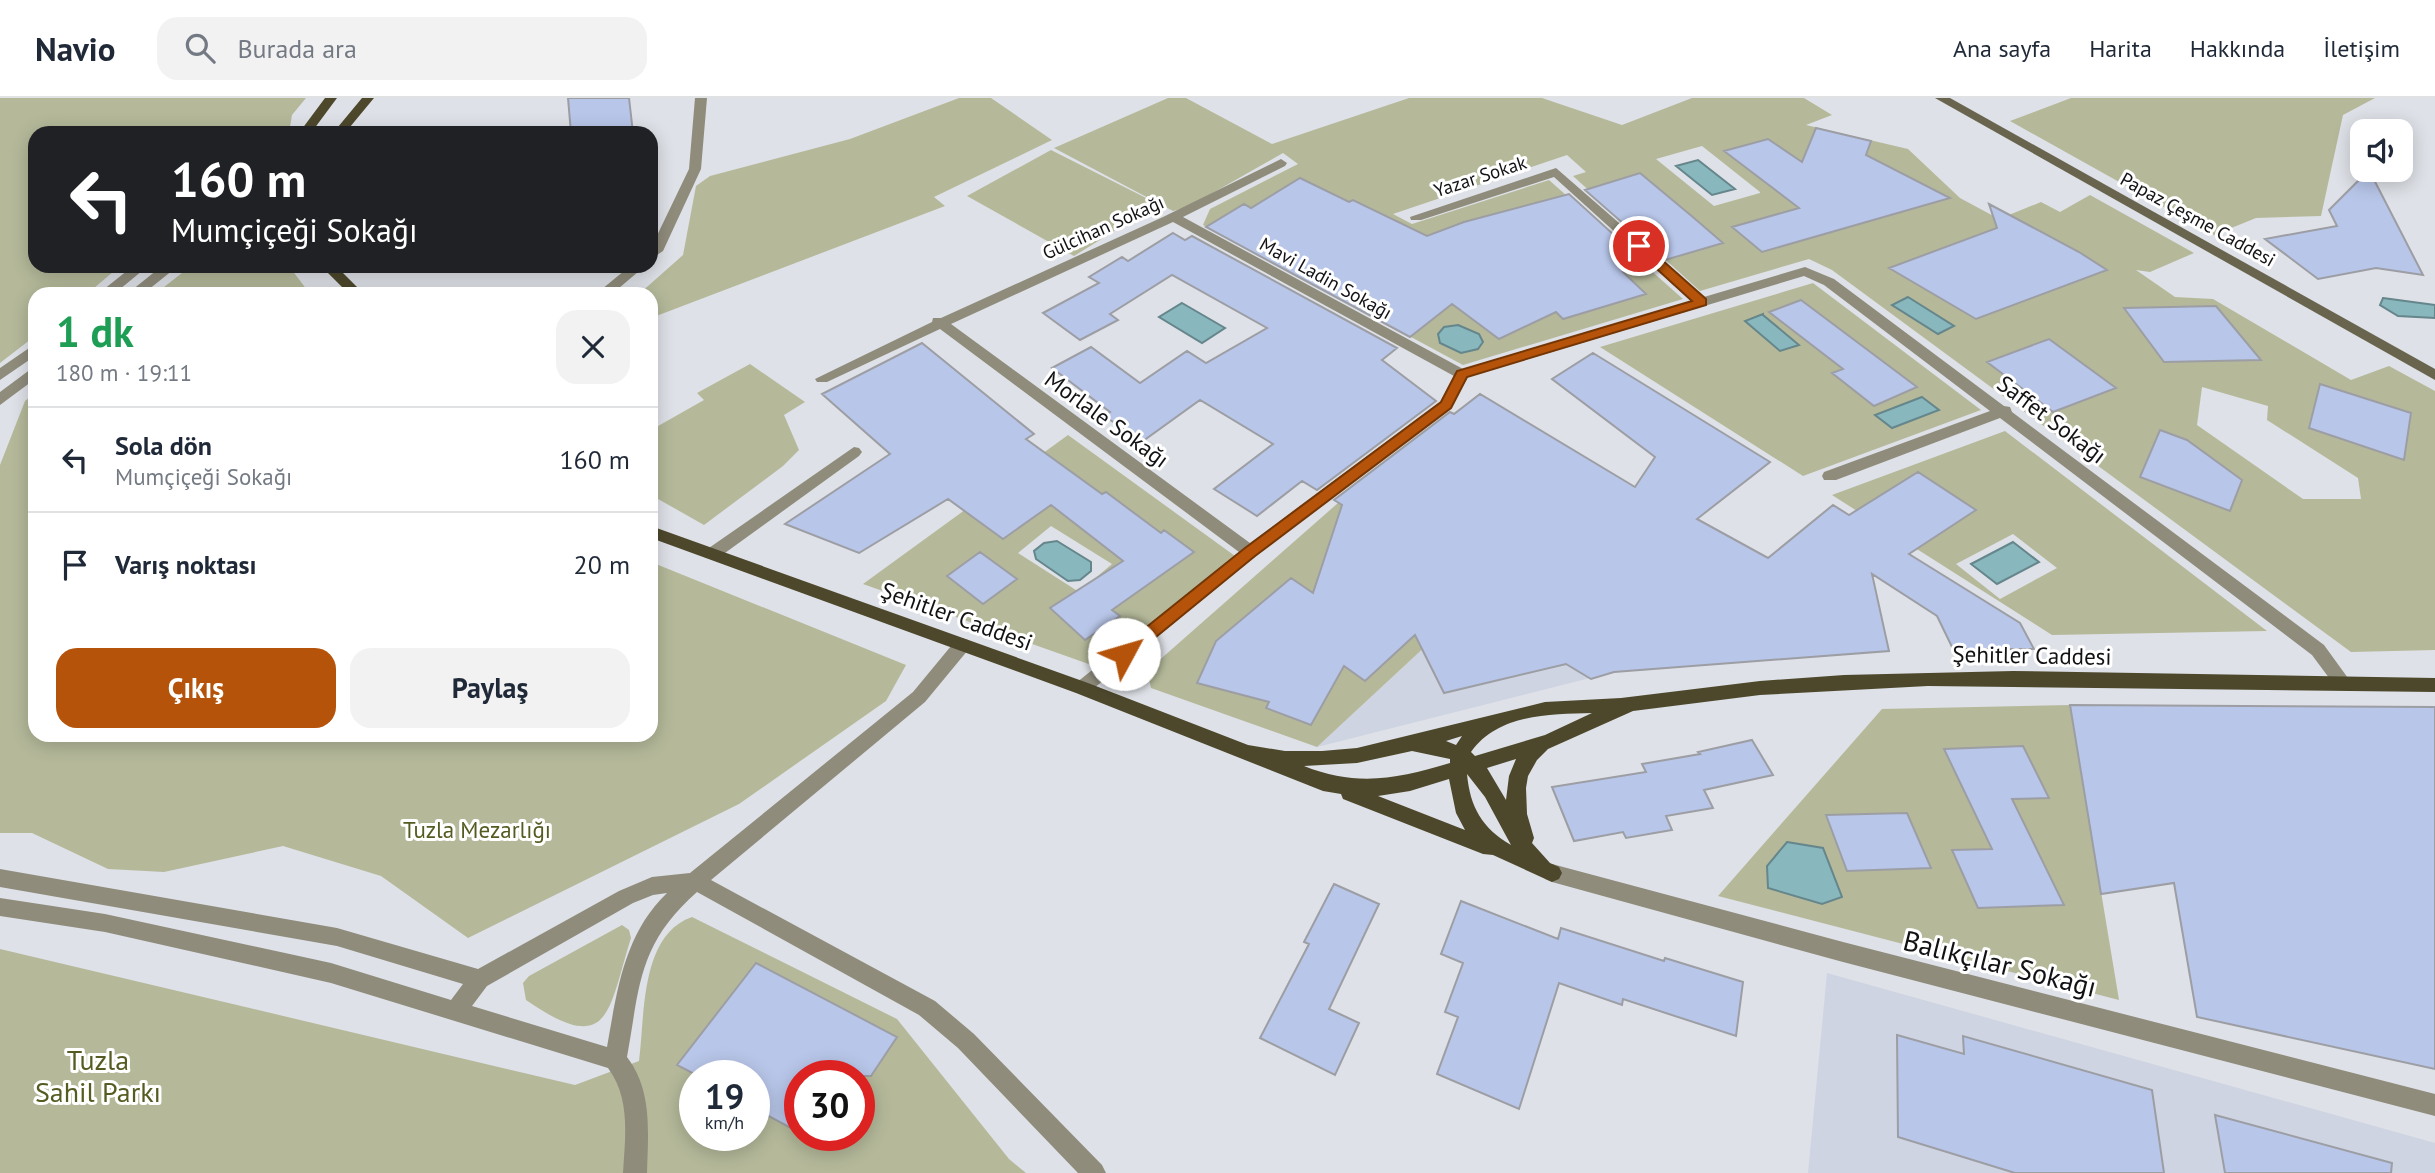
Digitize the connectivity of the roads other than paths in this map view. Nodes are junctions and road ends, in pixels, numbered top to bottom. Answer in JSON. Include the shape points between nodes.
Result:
{"nodes":[{"id":1,"x":331,"y":98,"type":"edge"},
{"id":2,"x":368,"y":98,"type":"edge"},
{"id":3,"x":701,"y":98,"type":"edge"},
{"id":4,"x":1941,"y":98,"type":"edge"},
{"id":5,"x":310,"y":126,"type":"edge"},
{"id":6,"x":346,"y":126,"type":"edge"},
{"id":7,"x":1280,"y":163,"type":"dead end"},
{"id":8,"x":1173,"y":217,"type":"junction"},
{"id":9,"x":1416,"y":217,"type":"dead end"},
{"id":10,"x":658,"y":247,"type":"edge"},
{"id":11,"x":132,"y":273,"type":"edge"},
{"id":12,"x":161,"y":273,"type":"edge"},
{"id":13,"x":335,"y":273,"type":"edge"},
{"id":14,"x":629,"y":273,"type":"edge"},
{"id":15,"x":113,"y":287,"type":"edge"},
{"id":16,"x":143,"y":287,"type":"edge"},
{"id":17,"x":350,"y":287,"type":"edge"},
{"id":18,"x":612,"y":287,"type":"edge"},
{"id":19,"x":1701,"y":302,"type":"junction"},
{"id":20,"x":938,"y":321,"type":"junction"},
{"id":21,"x":28,"y":354,"type":"edge"},
{"id":22,"x":1462,"y":374,"type":"junction"},
{"id":23,"x":2435,"y":374,"type":"edge"},
{"id":24,"x":0,"y":375,"type":"edge"},
{"id":25,"x":28,"y":377,"type":"edge"},
{"id":26,"x":822,"y":379,"type":"dead end"},
{"id":27,"x":0,"y":400,"type":"edge"},
{"id":28,"x":2005,"y":411,"type":"junction"},
{"id":29,"x":854,"y":452,"type":"dead end"},
{"id":30,"x":1830,"y":476,"type":"dead end"},
{"id":31,"x":658,"y":535,"type":"edge"},
{"id":32,"x":1250,"y":552,"type":"junction"},
{"id":33,"x":712,"y":554,"type":"junction"},
{"id":34,"x":962,"y":645,"type":"junction"},
{"id":35,"x":2344,"y":685,"type":"junction"},
{"id":36,"x":2435,"y":685,"type":"edge"},
{"id":37,"x":1082,"y":688,"type":"junction"},
{"id":38,"x":1630,"y":705,"type":"junction"},
{"id":39,"x":1507,"y":716,"type":"junction"},
{"id":40,"x":1550,"y":741,"type":"junction"},
{"id":41,"x":1409,"y":745,"type":"junction"},
{"id":42,"x":1244,"y":752,"type":"junction"},
{"id":43,"x":1463,"y":763,"type":"junction"},
{"id":44,"x":1330,"y":785,"type":"junction"},
{"id":45,"x":1509,"y":855,"type":"junction"},
{"id":46,"x":1552,"y":873,"type":"junction"},
{"id":47,"x":0,"y":878,"type":"edge"},
{"id":48,"x":695,"y":881,"type":"junction"},
{"id":49,"x":0,"y":907,"type":"edge"},
{"id":50,"x":479,"y":979,"type":"junction"},
{"id":51,"x":455,"y":1012,"type":"junction"},
{"id":52,"x":615,"y":1060,"type":"junction"},
{"id":53,"x":2435,"y":1105,"type":"edge"},
{"id":54,"x":635,"y":1173,"type":"edge"},
{"id":55,"x":1094,"y":1173,"type":"edge"}],
"edges":[{"from":1,"to":5,"type":"main road"},
{"from":2,"to":6,"type":"main road"},
{"from":3,"to":10,"type":"street","via":[[695,169]]},
{"from":4,"to":23,"type":"street","name":"Papaz Çeşme Caddesi"},
{"from":7,"to":8,"type":"street","name":"Gülcihan Sokağı"},
{"from":8,"to":20,"type":"street","name":"Gülcihan Sokağı"},
{"from":8,"to":22,"type":"street","name":"Mavi Ladin Sokağı"},
{"from":9,"to":19,"type":"street","name":"Yazar Sokak","via":[[1556,172]]},
{"from":11,"to":15,"type":"street"},
{"from":12,"to":16,"type":"street"},
{"from":13,"to":17,"type":"main road"},
{"from":14,"to":18,"type":"street"},
{"from":19,"to":22,"type":"street"},
{"from":19,"to":28,"type":"street","name":"Saffet Sokağı","via":[[1805,271],[1829,282]]},
{"from":20,"to":26,"type":"street","name":"Gülcihan Sokağı"},
{"from":20,"to":32,"type":"street","name":"Morlale Sokağı"},
{"from":21,"to":24,"type":"street"},
{"from":22,"to":32,"type":"street","via":[[1446,405]]},
{"from":25,"to":27,"type":"street"},
{"from":28,"to":30,"type":"street"},
{"from":28,"to":35,"type":"street","name":"Saffet Sokağı","via":[[2318,650]]},
{"from":29,"to":33,"type":"street"},
{"from":31,"to":33,"type":"main road","name":"Şehitler Caddesi"},
{"from":32,"to":37,"type":"street"},
{"from":33,"to":34,"type":"main road","name":"Şehitler Caddesi"},
{"from":34,"to":37,"type":"main road","name":"Şehitler Caddesi"},
{"from":34,"to":48,"type":"street","via":[[919,697]]},
{"from":35,"to":36,"type":"main road","name":"Şehitler Caddesi"},
{"from":35,"to":38,"type":"main road","name":"Şehitler Caddesi","via":[[1935,678],[1756,688]]},
{"from":37,"to":42,"type":"main road","name":"Şehitler Caddesi"},
{"from":38,"to":39,"type":"main road","name":"Şehitler Caddesi","via":[[1570,705]]},
{"from":38,"to":40,"type":"main road","name":"Şehitler Caddesi"},
{"from":39,"to":41,"type":"main road","name":"Şehitler Caddesi"},
{"from":39,"to":43,"type":"main road","via":[[1474,734]]},
{"from":40,"to":43,"type":"main road","name":"Şehitler Caddesi"},
{"from":40,"to":46,"type":"main road","via":[[1531,752],[1517,775],[1523,836]]},
{"from":41,"to":42,"type":"main road","name":"Şehitler Caddesi","via":[[1379,754],[1324,760]]},
{"from":41,"to":43,"type":"main road","via":[[1429,745]]},
{"from":42,"to":44,"type":"main road","name":"Şehitler Caddesi"},
{"from":43,"to":44,"type":"main road","name":"Şehitler Caddesi","via":[[1385,788]]},
{"from":43,"to":45,"type":"main road","via":[[1459,798],[1469,822]]},
{"from":43,"to":46,"type":"main road","via":[[1496,795],[1531,858]]},
{"from":44,"to":45,"type":"main road"},
{"from":45,"to":46,"type":"main road"},
{"from":46,"to":53,"type":"street","name":"Balıkçılar Sokağı"},
{"from":47,"to":50,"type":"street","via":[[337,937]]},
{"from":48,"to":50,"type":"street","via":[[652,886],[626,897]]},
{"from":48,"to":52,"type":"street","via":[[650,929],[637,960]]},
{"from":48,"to":55,"type":"street","via":[[927,1007],[967,1041]]},
{"from":49,"to":51,"type":"street","via":[[106,923],[331,973]]},
{"from":50,"to":51,"type":"street"},
{"from":51,"to":52,"type":"street"},
{"from":52,"to":54,"type":"street","via":[[635,1092]]}]}
